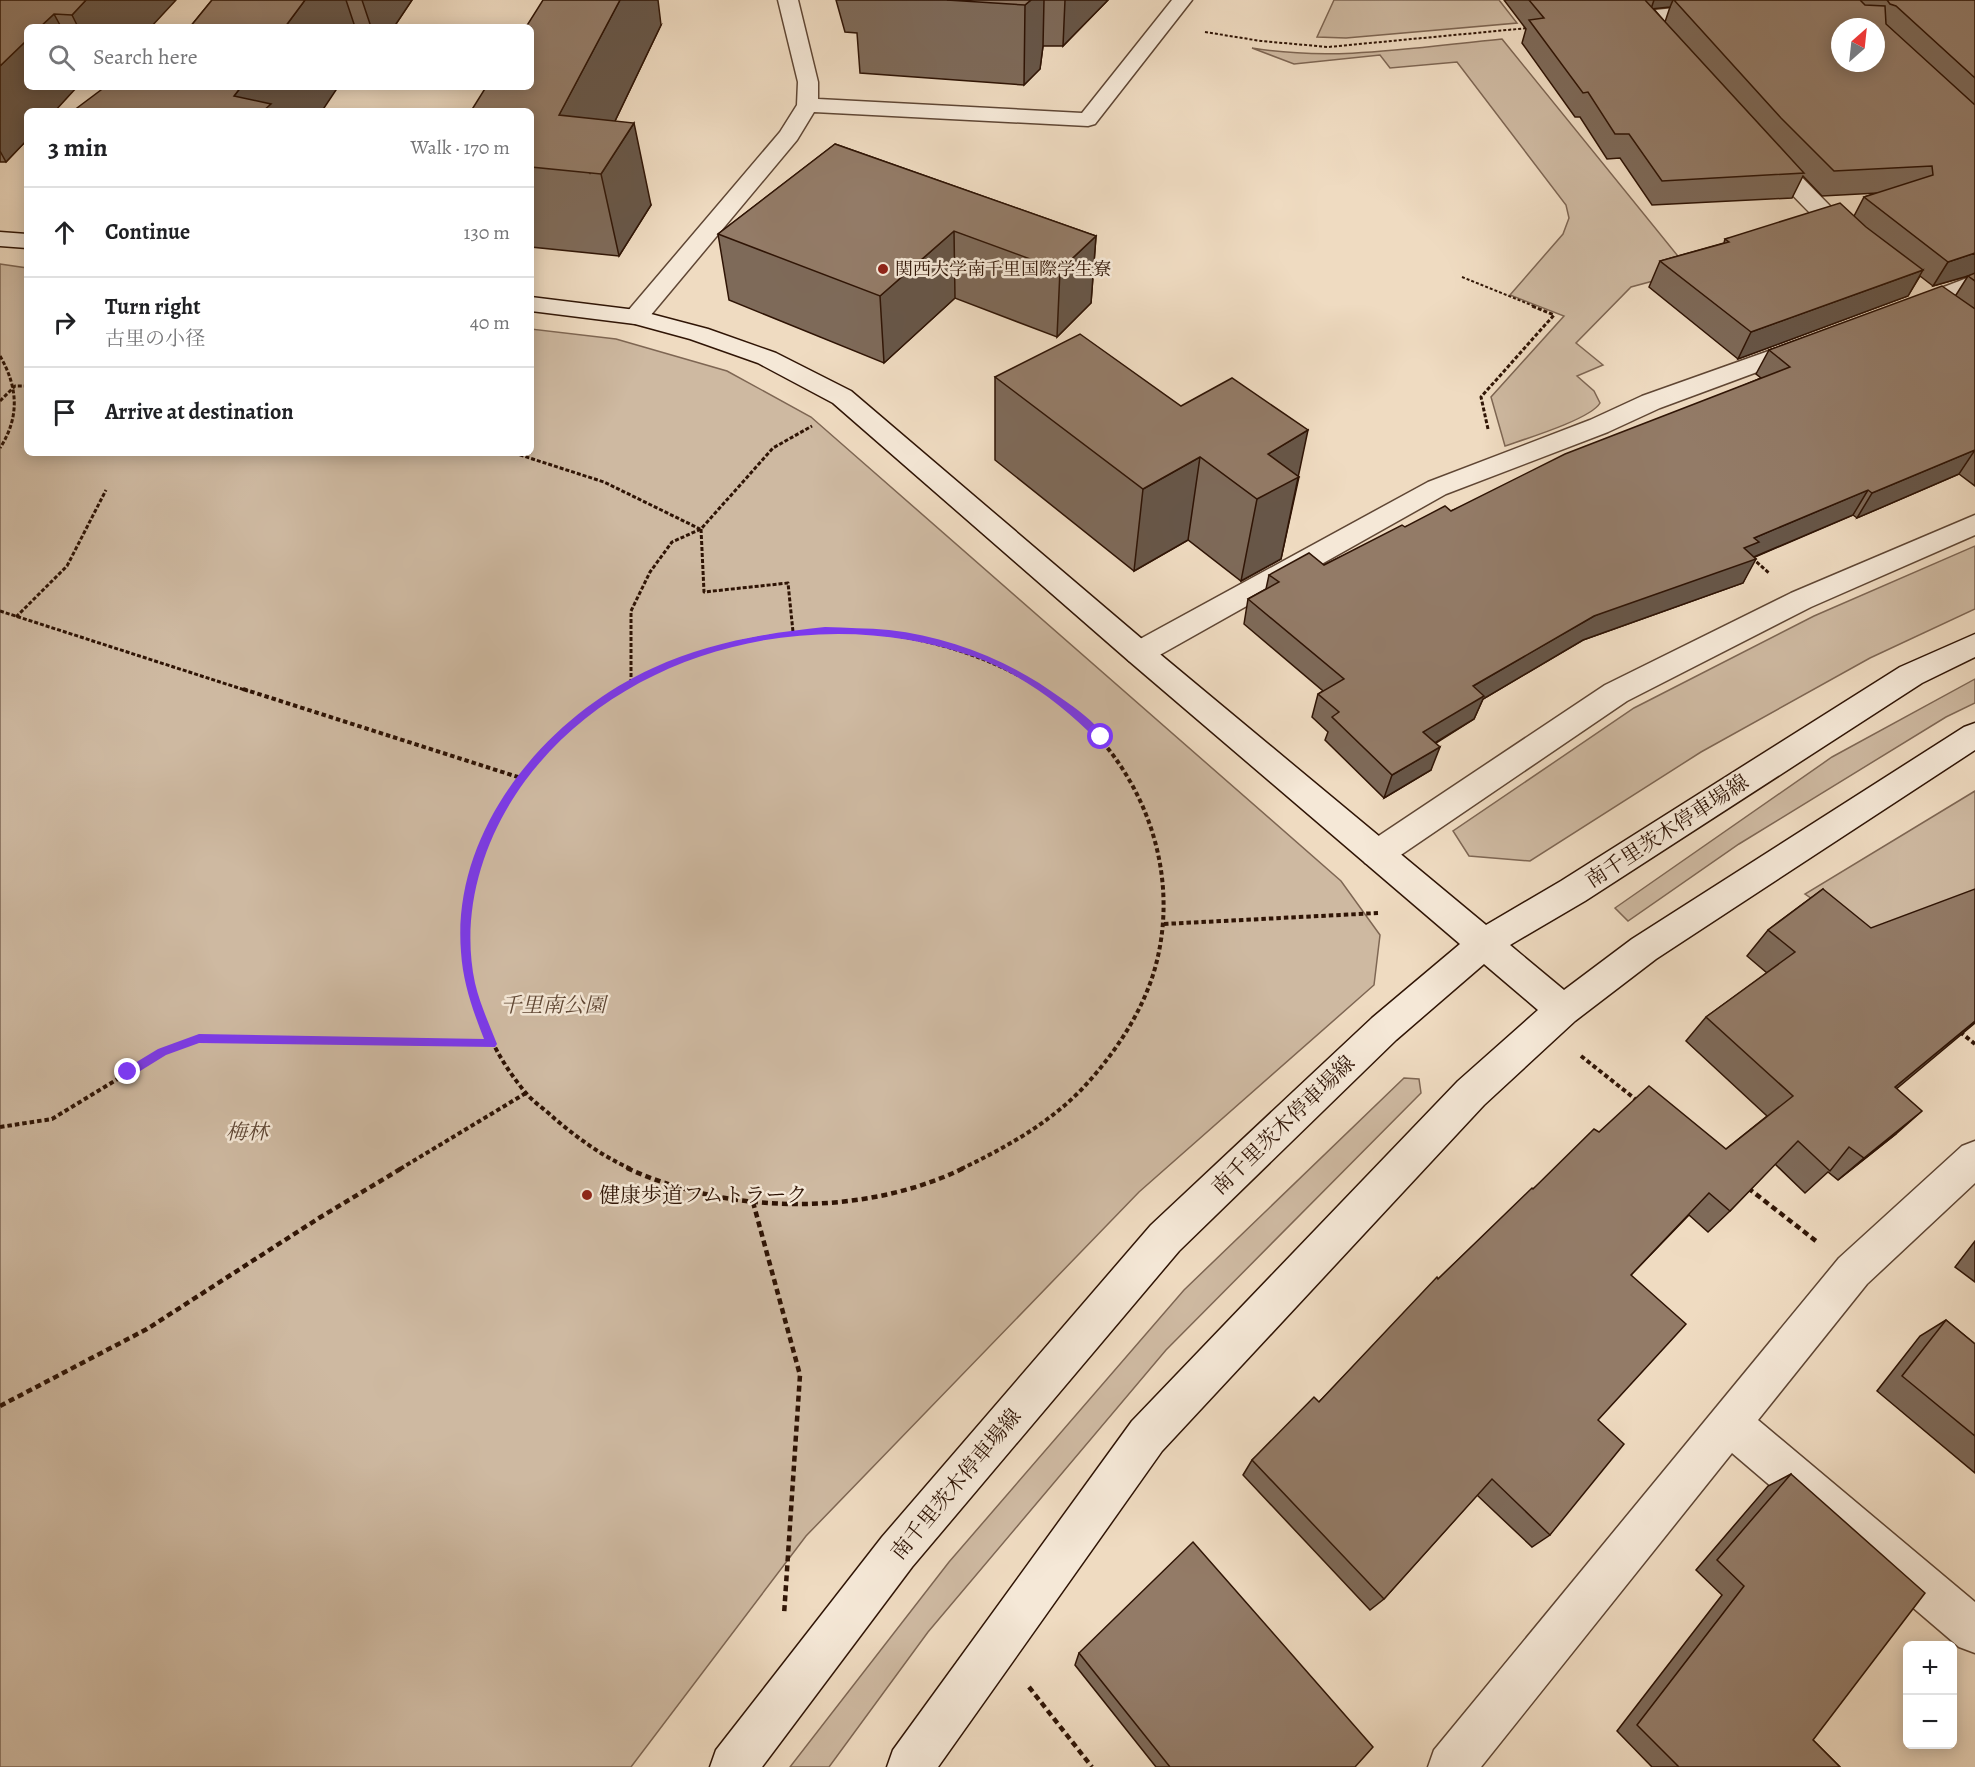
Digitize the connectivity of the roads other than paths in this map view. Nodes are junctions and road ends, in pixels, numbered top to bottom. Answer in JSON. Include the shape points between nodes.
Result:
{"nodes":[{"id":1,"x":788,"y":0,"type":"edge"},
{"id":2,"x":1182,"y":0,"type":"edge"},
{"id":3,"x":1629,"y":0,"type":"edge"},
{"id":4,"x":1735,"y":8,"type":"edge"},
{"id":5,"x":1646,"y":17,"type":"junction"},
{"id":6,"x":1661,"y":35,"type":"edge"},
{"id":7,"x":807,"y":105,"type":"junction"},
{"id":8,"x":1755,"y":142,"type":"edge"},
{"id":9,"x":1870,"y":251,"type":"edge"},
{"id":10,"x":1975,"y":282,"type":"edge"},
{"id":11,"x":534,"y":304,"type":"edge"},
{"id":12,"x":1887,"y":316,"type":"edge"},
{"id":13,"x":636,"y":317,"type":"junction"},
{"id":14,"x":1831,"y":336,"type":"edge"},
{"id":15,"x":1975,"y":524,"type":"edge"},
{"id":16,"x":1975,"y":645,"type":"edge"},
{"id":17,"x":1139,"y":653,"type":"junction"},
{"id":18,"x":1975,"y":735,"type":"edge"},
{"id":19,"x":1377,"y":854,"type":"junction"},
{"id":20,"x":1484,"y":944,"type":"junction"},
{"id":21,"x":1563,"y":1010,"type":"junction"},
{"id":22,"x":1975,"y":1158,"type":"edge"},
{"id":23,"x":1730,"y":1424,"type":"junction"},
{"id":24,"x":1975,"y":1631,"type":"edge"},
{"id":25,"x":733,"y":1767,"type":"edge"},
{"id":26,"x":910,"y":1767,"type":"edge"},
{"id":27,"x":1451,"y":1767,"type":"edge"}],
"edges":[{"from":1,"to":7,"type":"street","via":[[808,82]]},
{"from":2,"to":7,"type":"street","via":[[1088,120]]},
{"from":3,"to":5,"type":"street"},
{"from":4,"to":5,"type":"street"},
{"from":5,"to":6,"type":"street"},
{"from":7,"to":13,"type":"street","via":[[789,135]]},
{"from":8,"to":9,"type":"street","via":[[1827,216]]},
{"from":10,"to":12,"type":"street"},
{"from":11,"to":13,"type":"street"},
{"from":13,"to":17,"type":"street","via":[[767,357],[842,397]]},
{"from":14,"to":17,"type":"street","via":[[1437,488]]},
{"from":15,"to":19,"type":"street","via":[[1801,600],[1616,693]]},
{"from":16,"to":20,"type":"street","name":"南千里茨木停車場線","via":[[1911,675]]},
{"from":17,"to":19,"type":"street"},
{"from":18,"to":21,"type":"street","via":[[1644,949]]},
{"from":19,"to":20,"type":"street"},
{"from":20,"to":21,"type":"street"},
{"from":20,"to":25,"type":"street","name":"南千里茨木停車場線","via":[[1384,1029],[1165,1238],[897,1552]]},
{"from":21,"to":26,"type":"street","via":[[1471,1093],[1147,1436]]},
{"from":22,"to":23,"type":"street","via":[[1853,1271]]},
{"from":23,"to":24,"type":"street"},
{"from":23,"to":27,"type":"street"}]}
